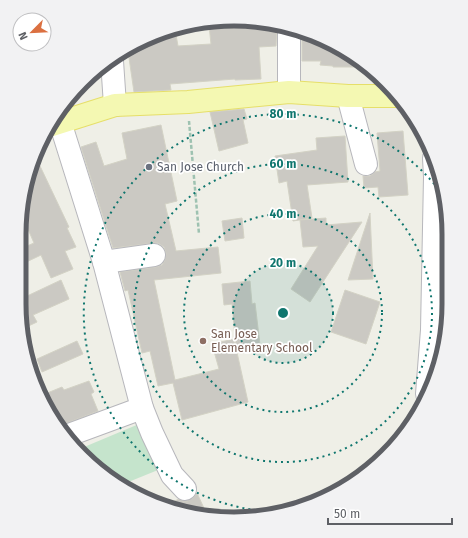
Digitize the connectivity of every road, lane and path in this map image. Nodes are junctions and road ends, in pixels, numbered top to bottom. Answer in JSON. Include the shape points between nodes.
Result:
{"nodes":[{"id":1,"x":289,"y":33,"type":"edge"},
{"id":2,"x":112,"y":65,"type":"edge"},
{"id":3,"x":288,"y":92,"type":"junction"},
{"id":4,"x":348,"y":96,"type":"junction"},
{"id":5,"x":389,"y":96,"type":"edge"},
{"id":6,"x":188,"y":102,"type":"junction"},
{"id":7,"x":116,"y":105,"type":"junction"},
{"id":8,"x":58,"y":123,"type":"edge"},
{"id":9,"x":57,"y":126,"type":"edge"},
{"id":10,"x":366,"y":164,"type":"dead end"},
{"id":11,"x":435,"y":180,"type":"edge"},
{"id":12,"x":199,"y":234,"type":"dead end"},
{"id":13,"x":154,"y":255,"type":"dead end"},
{"id":14,"x":104,"y":262,"type":"junction"},
{"id":15,"x":428,"y":378,"type":"edge"},
{"id":16,"x":142,"y":408,"type":"junction"},
{"id":17,"x":72,"y":434,"type":"edge"},
{"id":18,"x":185,"y":489,"type":"dead end"}],
"edges":[{"from":1,"to":3,"type":"street"},
{"from":2,"to":7,"type":"street"},
{"from":3,"to":4,"type":"main road"},
{"from":3,"to":6,"type":"main road"},
{"from":4,"to":5,"type":"main road"},
{"from":4,"to":10,"type":"street"},
{"from":6,"to":7,"type":"main road"},
{"from":6,"to":12,"type":"path"},
{"from":7,"to":8,"type":"main road"},
{"from":9,"to":14,"type":"street"},
{"from":11,"to":15,"type":"street","via":[[434,296]]},
{"from":13,"to":14,"type":"street"},
{"from":14,"to":16,"type":"street"},
{"from":16,"to":17,"type":"street"},
{"from":16,"to":18,"type":"street","via":[[172,475]]}]}
